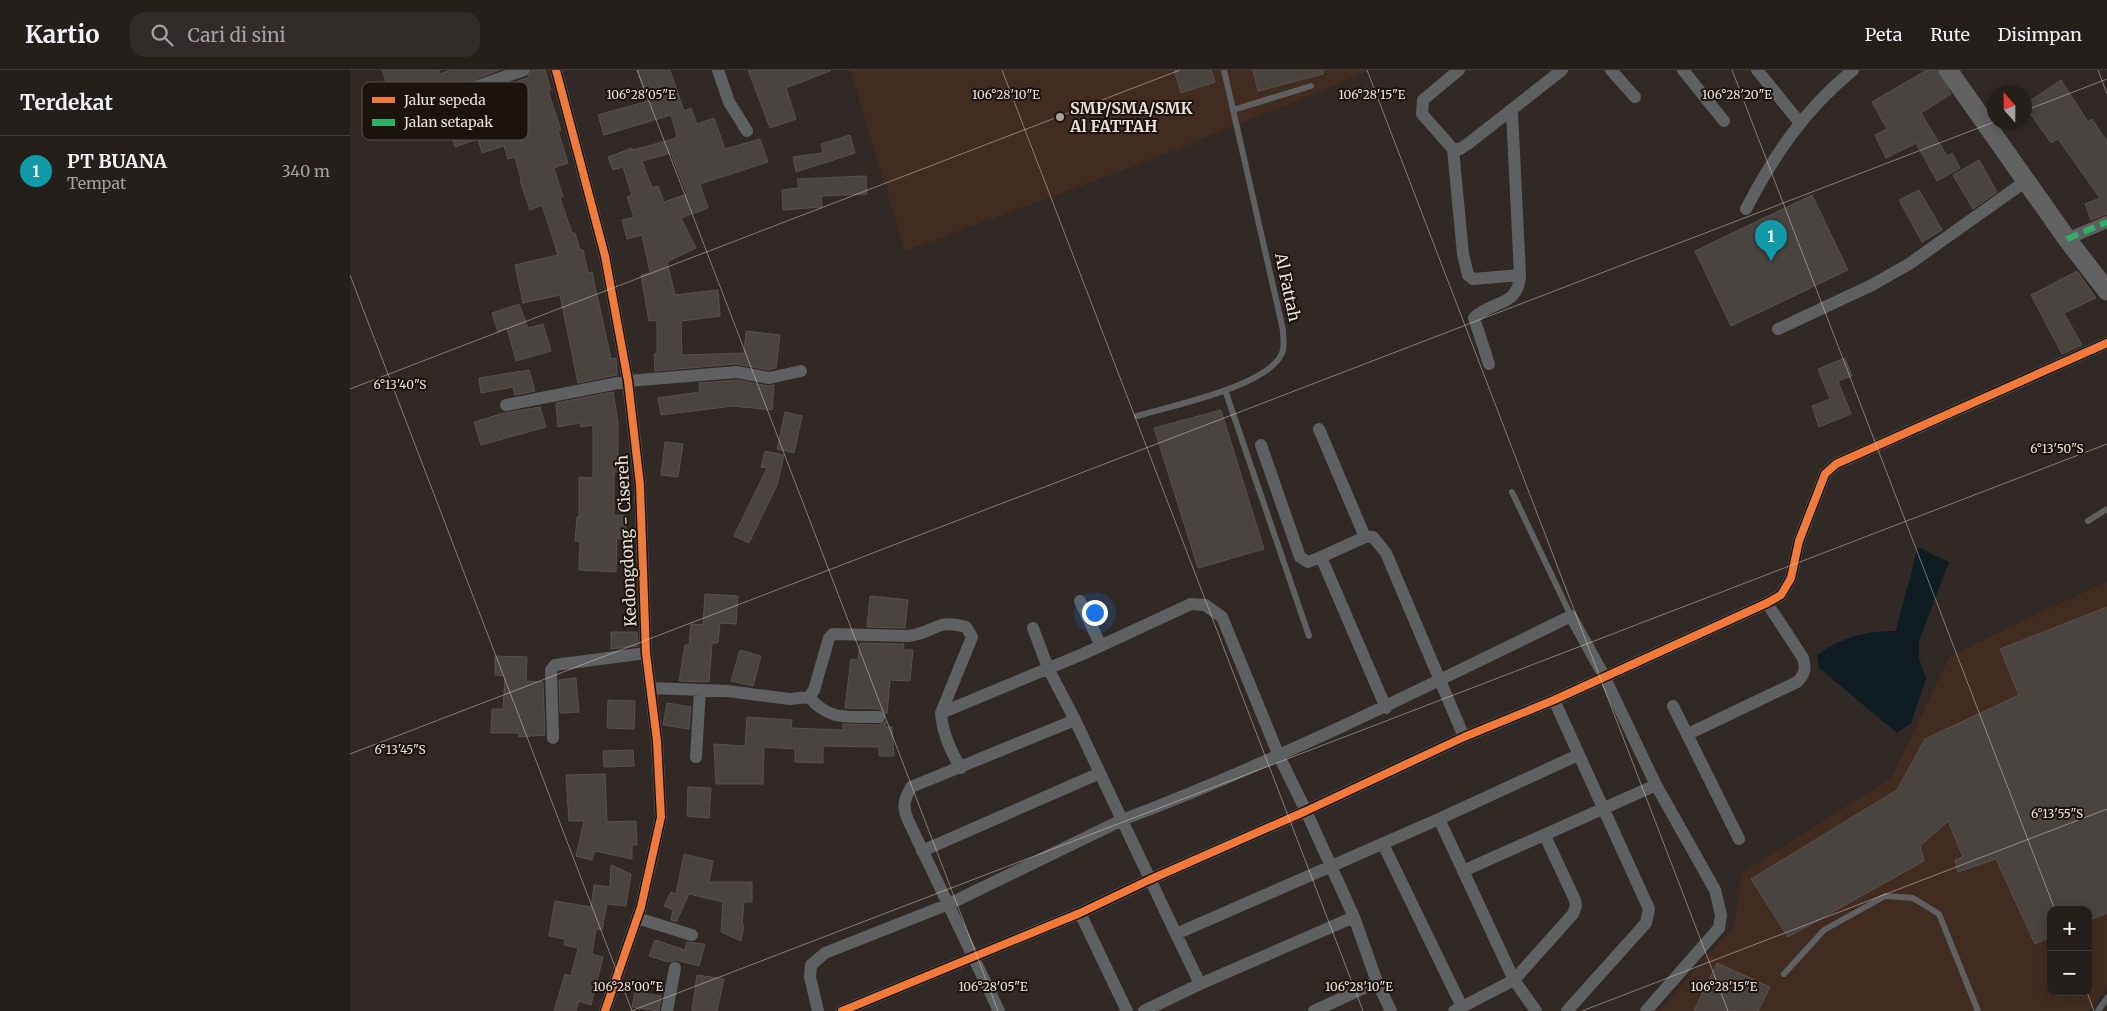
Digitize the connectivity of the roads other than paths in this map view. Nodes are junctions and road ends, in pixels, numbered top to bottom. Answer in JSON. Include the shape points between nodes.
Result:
{"nodes":[{"id":1,"x":524,"y":70,"type":"edge"},
{"id":2,"x":556,"y":70,"type":"edge"},
{"id":3,"x":718,"y":70,"type":"edge"},
{"id":4,"x":1224,"y":70,"type":"edge"},
{"id":5,"x":1562,"y":70,"type":"edge"},
{"id":6,"x":1611,"y":70,"type":"edge"},
{"id":7,"x":1683,"y":70,"type":"edge"},
{"id":8,"x":1758,"y":70,"type":"edge"},
{"id":9,"x":1853,"y":70,"type":"edge"},
{"id":10,"x":1948,"y":70,"type":"edge"},
{"id":11,"x":1457,"y":71,"type":"edge"},
{"id":12,"x":489,"y":82,"type":"edge"},
{"id":13,"x":1311,"y":86,"type":"dead end"},
{"id":14,"x":1635,"y":97,"type":"dead end"},
{"id":15,"x":1233,"y":110,"type":"junction"},
{"id":16,"x":1512,"y":112,"type":"junction"},
{"id":17,"x":1724,"y":121,"type":"dead end"},
{"id":18,"x":1800,"y":123,"type":"junction"},
{"id":19,"x":747,"y":131,"type":"dead end"},
{"id":20,"x":1453,"y":149,"type":"junction"},
{"id":21,"x":2026,"y":181,"type":"junction"},
{"id":22,"x":1746,"y":209,"type":"dead end"},
{"id":23,"x":2107,"y":222,"type":"edge"},
{"id":24,"x":2066,"y":239,"type":"junction"},
{"id":25,"x":1520,"y":276,"type":"junction"},
{"id":26,"x":2107,"y":291,"type":"edge"},
{"id":27,"x":1778,"y":329,"type":"dead end"},
{"id":28,"x":2107,"y":342,"type":"edge"},
{"id":29,"x":1489,"y":364,"type":"dead end"},
{"id":30,"x":800,"y":371,"type":"dead end"},
{"id":31,"x":628,"y":381,"type":"junction"},
{"id":32,"x":1225,"y":390,"type":"junction"},
{"id":33,"x":506,"y":406,"type":"dead end"},
{"id":34,"x":1137,"y":416,"type":"dead end"},
{"id":35,"x":1319,"y":429,"type":"dead end"},
{"id":36,"x":1261,"y":445,"type":"dead end"},
{"id":37,"x":1512,"y":492,"type":"dead end"},
{"id":38,"x":2107,"y":509,"type":"edge"},
{"id":39,"x":2088,"y":521,"type":"dead end"},
{"id":40,"x":1365,"y":537,"type":"junction"},
{"id":41,"x":1321,"y":557,"type":"junction"},
{"id":42,"x":1080,"y":601,"type":"dead end"},
{"id":43,"x":1768,"y":603,"type":"junction"},
{"id":44,"x":1572,"y":616,"type":"junction"},
{"id":45,"x":1033,"y":628,"type":"dead end"},
{"id":46,"x":1309,"y":636,"type":"dead end"},
{"id":47,"x":1100,"y":644,"type":"junction"},
{"id":48,"x":646,"y":653,"type":"junction"},
{"id":49,"x":1048,"y":668,"type":"junction"},
{"id":50,"x":1604,"y":676,"type":"junction"},
{"id":51,"x":1441,"y":680,"type":"junction"},
{"id":52,"x":652,"y":688,"type":"junction"},
{"id":53,"x":700,"y":690,"type":"junction"},
{"id":54,"x":809,"y":696,"type":"junction"},
{"id":55,"x":1554,"y":700,"type":"junction"},
{"id":56,"x":1673,"y":706,"type":"dead end"},
{"id":57,"x":1386,"y":708,"type":"junction"},
{"id":58,"x":942,"y":713,"type":"junction"},
{"id":59,"x":879,"y":718,"type":"dead end"},
{"id":60,"x":1075,"y":720,"type":"junction"},
{"id":61,"x":1688,"y":734,"type":"junction"},
{"id":62,"x":1464,"y":737,"type":"junction"},
{"id":63,"x":553,"y":738,"type":"dead end"},
{"id":64,"x":1578,"y":755,"type":"junction"},
{"id":65,"x":1279,"y":756,"type":"junction"},
{"id":66,"x":696,"y":757,"type":"dead end"},
{"id":67,"x":961,"y":768,"type":"junction"},
{"id":68,"x":1100,"y":773,"type":"junction"},
{"id":69,"x":1656,"y":785,"type":"junction"},
{"id":70,"x":1604,"y":810,"type":"junction"},
{"id":71,"x":1306,"y":811,"type":"junction"},
{"id":72,"x":1438,"y":819,"type":"junction"},
{"id":73,"x":1122,"y":820,"type":"junction"},
{"id":74,"x":1545,"y":836,"type":"junction"},
{"id":75,"x":1739,"y":839,"type":"dead end"},
{"id":76,"x":1383,"y":844,"type":"junction"},
{"id":77,"x":922,"y":851,"type":"junction"},
{"id":78,"x":1331,"y":866,"type":"junction"},
{"id":79,"x":1464,"y":871,"type":"junction"},
{"id":80,"x":1149,"y":880,"type":"junction"},
{"id":81,"x":949,"y":904,"type":"junction"},
{"id":82,"x":1080,"y":913,"type":"junction"},
{"id":83,"x":1354,"y":917,"type":"junction"},
{"id":84,"x":637,"y":918,"type":"junction"},
{"id":85,"x":1176,"y":934,"type":"junction"},
{"id":86,"x":692,"y":935,"type":"dead end"},
{"id":87,"x":974,"y":956,"type":"junction"},
{"id":88,"x":675,"y":968,"type":"dead end"},
{"id":89,"x":1784,"y":974,"type":"dead end"},
{"id":90,"x":1514,"y":980,"type":"junction"},
{"id":91,"x":1377,"y":982,"type":"junction"},
{"id":92,"x":1200,"y":984,"type":"junction"},
{"id":93,"x":2107,"y":998,"type":"edge"},
{"id":94,"x":1458,"y":1009,"type":"edge"},
{"id":95,"x":605,"y":1011,"type":"edge"},
{"id":96,"x":667,"y":1011,"type":"edge"},
{"id":97,"x":818,"y":1011,"type":"edge"},
{"id":98,"x":842,"y":1011,"type":"edge"},
{"id":99,"x":999,"y":1011,"type":"edge"},
{"id":100,"x":1127,"y":1011,"type":"edge"},
{"id":101,"x":1144,"y":1011,"type":"edge"},
{"id":102,"x":1314,"y":1011,"type":"edge"},
{"id":103,"x":1391,"y":1011,"type":"edge"},
{"id":104,"x":1536,"y":1011,"type":"edge"},
{"id":105,"x":1567,"y":1011,"type":"edge"},
{"id":106,"x":1646,"y":1011,"type":"edge"},
{"id":107,"x":1978,"y":1011,"type":"edge"},
{"id":108,"x":2098,"y":1011,"type":"edge"}],
"edges":[{"from":1,"to":12,"type":"street"},
{"from":2,"to":31,"type":"street","name":"Kedongdong - Cisereh","via":[[605,256]]},
{"from":3,"to":19,"type":"street","via":[[730,102]]},
{"from":4,"to":15,"type":"lane","name":"Al Fattah"},
{"from":5,"to":16,"type":"street"},
{"from":6,"to":14,"type":"street"},
{"from":7,"to":17,"type":"street"},
{"from":8,"to":18,"type":"street"},
{"from":9,"to":18,"type":"street","via":[[1826,92]]},
{"from":10,"to":21,"type":"street"},
{"from":11,"to":20,"type":"street","via":[[1423,100],[1422,107],[1422,114]]},
{"from":13,"to":15,"type":"lane"},
{"from":15,"to":32,"type":"lane","name":"Al Fattah","via":[[1283,330],[1283,352],[1273,367],[1250,381]]},
{"from":16,"to":20,"type":"street","via":[[1469,144]]},
{"from":16,"to":25,"type":"street"},
{"from":18,"to":22,"type":"street","via":[[1769,165]]},
{"from":20,"to":25,"type":"street","via":[[1468,275],[1473,279]]},
{"from":21,"to":24,"type":"street"},
{"from":21,"to":27,"type":"street","via":[[1909,264]]},
{"from":23,"to":24,"type":"street"},
{"from":24,"to":26,"type":"street"},
{"from":25,"to":29,"type":"street","via":[[1518,292],[1512,298],[1480,312],[1474,318]]},
{"from":28,"to":43,"type":"street","via":[[1836,464],[1824,474],[1799,540],[1791,578],[1781,595]]},
{"from":30,"to":31,"type":"street","via":[[769,378],[737,372]]},
{"from":31,"to":33,"type":"street"},
{"from":31,"to":48,"type":"street","name":"Kedongdong - Cisereh","via":[[640,485]]},
{"from":32,"to":34,"type":"lane","name":"Al Fattah"},
{"from":32,"to":46,"type":"lane"},
{"from":35,"to":40,"type":"street"},
{"from":36,"to":41,"type":"street","via":[[1300,557],[1308,562]]},
{"from":37,"to":44,"type":"lane"},
{"from":38,"to":39,"type":"lane"},
{"from":40,"to":41,"type":"street"},
{"from":40,"to":51,"type":"street","via":[[1373,538],[1386,553]]},
{"from":41,"to":57,"type":"street"},
{"from":42,"to":47,"type":"street"},
{"from":43,"to":50,"type":"street"},
{"from":43,"to":61,"type":"street","via":[[1803,658],[1806,666],[1804,675],[1797,682]]},
{"from":44,"to":50,"type":"street"},
{"from":44,"to":51,"type":"street"},
{"from":45,"to":49,"type":"street"},
{"from":47,"to":49,"type":"street"},
{"from":47,"to":65,"type":"street","via":[[1191,604],[1205,605],[1222,617]]},
{"from":48,"to":52,"type":"street","name":"Kedongdong - Cisereh"},
{"from":48,"to":63,"type":"street","via":[[555,666],[551,670]]},
{"from":49,"to":58,"type":"street"},
{"from":49,"to":60,"type":"street"},
{"from":50,"to":55,"type":"street"},
{"from":50,"to":69,"type":"street"},
{"from":51,"to":57,"type":"street"},
{"from":51,"to":62,"type":"street"},
{"from":52,"to":53,"type":"street"},
{"from":52,"to":84,"type":"street","name":"Kedongdong - Cisereh","via":[[661,817]]},
{"from":53,"to":54,"type":"street","via":[[790,699]]},
{"from":53,"to":66,"type":"street"},
{"from":54,"to":58,"type":"street","via":[[814,690],[832,634],[918,635],[950,622],[966,627],[972,637]]},
{"from":54,"to":59,"type":"street","via":[[822,711],[832,716]]},
{"from":55,"to":62,"type":"street"},
{"from":55,"to":64,"type":"street"},
{"from":56,"to":61,"type":"street"},
{"from":57,"to":65,"type":"street"},
{"from":58,"to":67,"type":"street","via":[[954,757]]},
{"from":60,"to":67,"type":"street"},
{"from":60,"to":68,"type":"street"},
{"from":61,"to":75,"type":"street"},
{"from":62,"to":71,"type":"street"},
{"from":64,"to":70,"type":"street"},
{"from":64,"to":72,"type":"street"},
{"from":65,"to":71,"type":"street"},
{"from":65,"to":73,"type":"street"},
{"from":67,"to":77,"type":"street","via":[[911,788],[904,800],[903,810]]},
{"from":68,"to":73,"type":"street"},
{"from":68,"to":77,"type":"street"},
{"from":69,"to":70,"type":"street"},
{"from":69,"to":106,"type":"street","via":[[1715,890],[1721,915],[1719,928]]},
{"from":70,"to":74,"type":"street"},
{"from":70,"to":105,"type":"street","via":[[1644,895],[1649,917]]},
{"from":71,"to":78,"type":"street"},
{"from":71,"to":80,"type":"street"},
{"from":72,"to":76,"type":"street"},
{"from":72,"to":79,"type":"street"},
{"from":73,"to":80,"type":"street"},
{"from":73,"to":81,"type":"street"},
{"from":74,"to":79,"type":"street"},
{"from":74,"to":90,"type":"street","via":[[1576,906],[1573,914]]},
{"from":76,"to":78,"type":"street"},
{"from":76,"to":94,"type":"street"},
{"from":77,"to":81,"type":"street"},
{"from":78,"to":83,"type":"street"},
{"from":78,"to":85,"type":"street"},
{"from":79,"to":90,"type":"street"},
{"from":80,"to":82,"type":"street"},
{"from":80,"to":85,"type":"street"},
{"from":81,"to":87,"type":"street"},
{"from":81,"to":97,"type":"street","via":[[820,956],[811,966],[810,977]]},
{"from":82,"to":87,"type":"street"},
{"from":82,"to":100,"type":"street"},
{"from":83,"to":91,"type":"street"},
{"from":83,"to":92,"type":"street"},
{"from":84,"to":86,"type":"street"},
{"from":84,"to":95,"type":"street","name":"Kedongdong - Cisereh"},
{"from":85,"to":92,"type":"street"},
{"from":87,"to":98,"type":"street"},
{"from":87,"to":99,"type":"street"},
{"from":88,"to":96,"type":"street"},
{"from":89,"to":107,"type":"lane","via":[[1824,930],[1885,896],[1913,898],[1938,914]]},
{"from":90,"to":94,"type":"street"},
{"from":90,"to":104,"type":"street"},
{"from":91,"to":102,"type":"street"},
{"from":91,"to":103,"type":"street"},
{"from":92,"to":101,"type":"street"},
{"from":93,"to":108,"type":"lane"}]}
